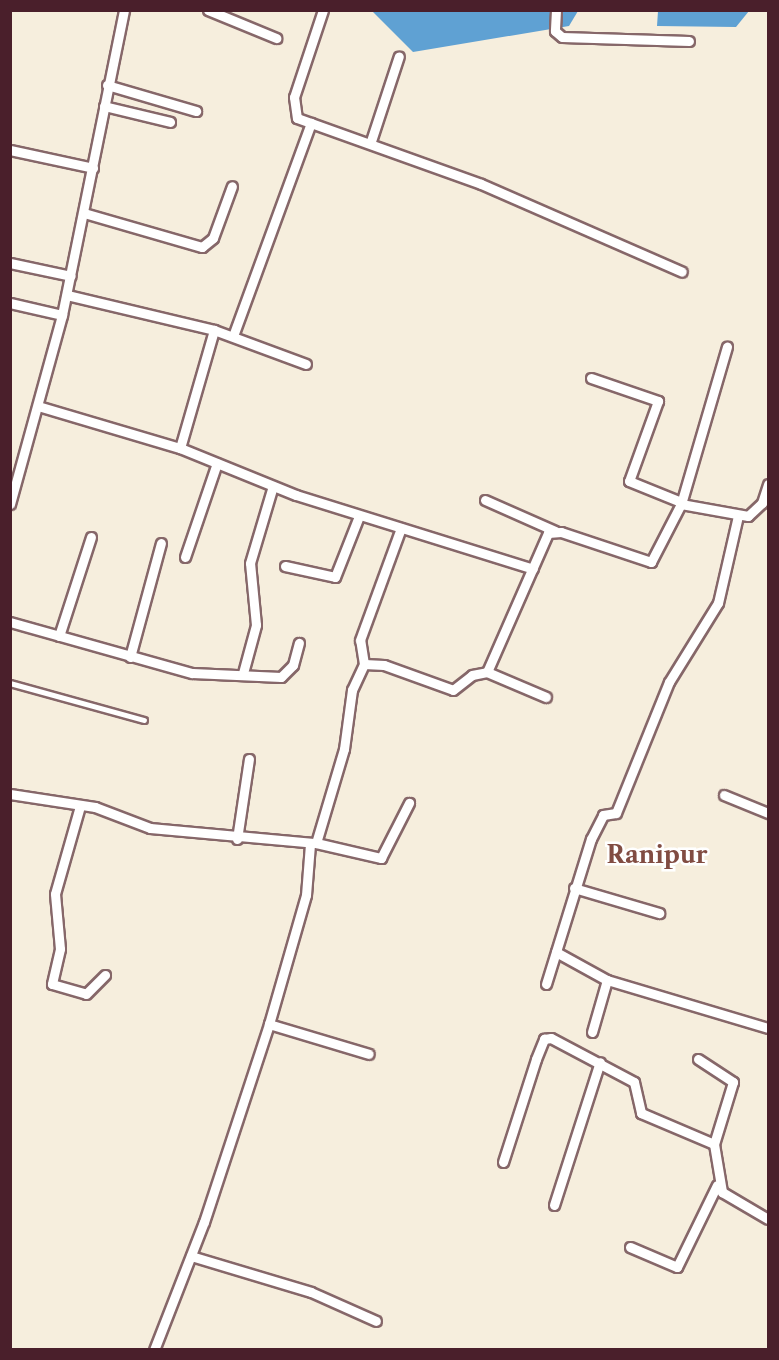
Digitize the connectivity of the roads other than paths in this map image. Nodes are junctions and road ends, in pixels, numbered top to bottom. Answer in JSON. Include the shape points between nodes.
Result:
{"nodes":[{"id":1,"x":124,"y":10,"type":"edge"},
{"id":2,"x":208,"y":10,"type":"edge"},
{"id":3,"x":323,"y":10,"type":"edge"},
{"id":4,"x":556,"y":10,"type":"edge"},
{"id":5,"x":276,"y":38,"type":"dead end"},
{"id":6,"x":689,"y":41,"type":"dead end"},
{"id":7,"x":399,"y":56,"type":"dead end"},
{"id":8,"x":107,"y":85,"type":"junction"},
{"id":9,"x":104,"y":106,"type":"junction"},
{"id":10,"x":196,"y":111,"type":"dead end"},
{"id":11,"x":170,"y":122,"type":"dead end"},
{"id":12,"x":311,"y":123,"type":"junction"},
{"id":13,"x":371,"y":141,"type":"junction"},
{"id":14,"x":10,"y":150,"type":"edge"},
{"id":15,"x":93,"y":168,"type":"junction"},
{"id":16,"x":232,"y":186,"type":"dead end"},
{"id":17,"x":84,"y":213,"type":"junction"},
{"id":18,"x":10,"y":263,"type":"edge"},
{"id":19,"x":682,"y":272,"type":"dead end"},
{"id":20,"x":71,"y":276,"type":"junction"},
{"id":21,"x":67,"y":295,"type":"junction"},
{"id":22,"x":10,"y":303,"type":"edge"},
{"id":23,"x":62,"y":315,"type":"junction"},
{"id":24,"x":214,"y":330,"type":"junction"},
{"id":25,"x":233,"y":336,"type":"junction"},
{"id":26,"x":727,"y":347,"type":"dead end"},
{"id":27,"x":306,"y":364,"type":"dead end"},
{"id":28,"x":591,"y":378,"type":"dead end"},
{"id":29,"x":38,"y":406,"type":"junction"},
{"id":30,"x":180,"y":448,"type":"junction"},
{"id":31,"x":217,"y":463,"type":"junction"},
{"id":32,"x":768,"y":484,"type":"edge"},
{"id":33,"x":273,"y":486,"type":"junction"},
{"id":34,"x":485,"y":500,"type":"dead end"},
{"id":35,"x":681,"y":503,"type":"junction"},
{"id":36,"x":10,"y":504,"type":"edge"},
{"id":37,"x":359,"y":516,"type":"junction"},
{"id":38,"x":738,"y":516,"type":"junction"},
{"id":39,"x":401,"y":528,"type":"junction"},
{"id":40,"x":555,"y":531,"type":"junction"},
{"id":41,"x":90,"y":537,"type":"dead end"},
{"id":42,"x":161,"y":543,"type":"dead end"},
{"id":43,"x":185,"y":557,"type":"dead end"},
{"id":44,"x":285,"y":566,"type":"dead end"},
{"id":45,"x":533,"y":569,"type":"junction"},
{"id":46,"x":10,"y":622,"type":"edge"},
{"id":47,"x":59,"y":636,"type":"junction"},
{"id":48,"x":299,"y":643,"type":"dead end"},
{"id":49,"x":130,"y":657,"type":"junction"},
{"id":50,"x":364,"y":664,"type":"junction"},
{"id":51,"x":487,"y":672,"type":"junction"},
{"id":52,"x":243,"y":673,"type":"junction"},
{"id":53,"x":10,"y":683,"type":"edge"},
{"id":54,"x":546,"y":697,"type":"dead end"},
{"id":55,"x":144,"y":720,"type":"dead end"},
{"id":56,"x":249,"y":759,"type":"dead end"},
{"id":57,"x":10,"y":794,"type":"edge"},
{"id":58,"x":724,"y":795,"type":"dead end"},
{"id":59,"x":409,"y":803,"type":"dead end"},
{"id":60,"x":80,"y":806,"type":"junction"},
{"id":61,"x":768,"y":813,"type":"edge"},
{"id":62,"x":237,"y":838,"type":"junction"},
{"id":63,"x":313,"y":844,"type":"junction"},
{"id":64,"x":574,"y":888,"type":"junction"},
{"id":65,"x":659,"y":913,"type":"dead end"},
{"id":66,"x":556,"y":952,"type":"junction"},
{"id":67,"x":105,"y":975,"type":"dead end"},
{"id":68,"x":607,"y":980,"type":"junction"},
{"id":69,"x":546,"y":984,"type":"dead end"},
{"id":70,"x":269,"y":1024,"type":"junction"},
{"id":71,"x":768,"y":1025,"type":"edge"},
{"id":72,"x":592,"y":1032,"type":"dead end"},
{"id":73,"x":369,"y":1054,"type":"dead end"},
{"id":74,"x":698,"y":1059,"type":"dead end"},
{"id":75,"x":600,"y":1062,"type":"junction"},
{"id":76,"x":714,"y":1144,"type":"junction"},
{"id":77,"x":503,"y":1162,"type":"dead end"},
{"id":78,"x":717,"y":1185,"type":"junction"},
{"id":79,"x":554,"y":1205,"type":"dead end"},
{"id":80,"x":768,"y":1220,"type":"edge"},
{"id":81,"x":630,"y":1247,"type":"dead end"},
{"id":82,"x":191,"y":1257,"type":"junction"},
{"id":83,"x":376,"y":1321,"type":"dead end"},
{"id":84,"x":154,"y":1350,"type":"edge"}],
"edges":[{"from":1,"to":8,"type":"street"},
{"from":2,"to":5,"type":"street"},
{"from":3,"to":12,"type":"street","via":[[292,106],[297,118]]},
{"from":4,"to":6,"type":"street","via":[[555,31],[562,37]]},
{"from":7,"to":13,"type":"street"},
{"from":8,"to":9,"type":"street"},
{"from":8,"to":10,"type":"street"},
{"from":9,"to":11,"type":"street"},
{"from":9,"to":15,"type":"street"},
{"from":12,"to":13,"type":"street"},
{"from":12,"to":25,"type":"street"},
{"from":13,"to":19,"type":"street"},
{"from":14,"to":15,"type":"street"},
{"from":15,"to":17,"type":"street"},
{"from":16,"to":17,"type":"street","via":[[213,238],[202,248]]},
{"from":17,"to":20,"type":"street"},
{"from":18,"to":20,"type":"street"},
{"from":20,"to":21,"type":"street"},
{"from":21,"to":23,"type":"street"},
{"from":21,"to":24,"type":"street"},
{"from":22,"to":23,"type":"street"},
{"from":23,"to":29,"type":"street"},
{"from":24,"to":25,"type":"street"},
{"from":24,"to":30,"type":"street"},
{"from":25,"to":27,"type":"street"},
{"from":26,"to":35,"type":"street"},
{"from":28,"to":35,"type":"street","via":[[658,401],[629,481]]},
{"from":29,"to":30,"type":"street"},
{"from":29,"to":36,"type":"street"},
{"from":30,"to":31,"type":"street"},
{"from":31,"to":33,"type":"street"},
{"from":31,"to":43,"type":"street"},
{"from":32,"to":38,"type":"street","via":[[756,512]]},
{"from":33,"to":37,"type":"street"},
{"from":33,"to":52,"type":"street","via":[[250,563],[256,625]]},
{"from":34,"to":40,"type":"street"},
{"from":35,"to":38,"type":"street"},
{"from":35,"to":40,"type":"street","via":[[651,562]]},
{"from":37,"to":39,"type":"street"},
{"from":37,"to":44,"type":"street","via":[[335,576]]},
{"from":38,"to":64,"type":"street","via":[[710,621],[669,682],[616,813],[603,815]]},
{"from":39,"to":45,"type":"street","via":[[438,535]]},
{"from":39,"to":50,"type":"street","via":[[360,640]]},
{"from":40,"to":45,"type":"street","via":[[545,538]]},
{"from":41,"to":47,"type":"street"},
{"from":42,"to":49,"type":"street"},
{"from":45,"to":51,"type":"street"},
{"from":46,"to":47,"type":"street"},
{"from":47,"to":49,"type":"street"},
{"from":48,"to":52,"type":"street","via":[[286,675]]},
{"from":49,"to":52,"type":"street","via":[[180,672]]},
{"from":50,"to":51,"type":"street","via":[[384,664],[446,690]]},
{"from":50,"to":63,"type":"street","via":[[352,690],[345,749]]},
{"from":51,"to":54,"type":"street"},
{"from":53,"to":55,"type":"lane"},
{"from":56,"to":62,"type":"street"},
{"from":57,"to":60,"type":"street"},
{"from":58,"to":61,"type":"street"},
{"from":59,"to":63,"type":"street","via":[[381,858]]},
{"from":60,"to":62,"type":"street","via":[[139,825]]},
{"from":60,"to":67,"type":"street","via":[[55,894],[60,949],[52,984],[87,994]]},
{"from":62,"to":63,"type":"street"},
{"from":63,"to":70,"type":"street","via":[[306,895]]},
{"from":64,"to":65,"type":"street"},
{"from":64,"to":66,"type":"street"},
{"from":66,"to":68,"type":"street"},
{"from":66,"to":69,"type":"street"},
{"from":68,"to":71,"type":"street"},
{"from":68,"to":72,"type":"street"},
{"from":70,"to":73,"type":"street"},
{"from":70,"to":82,"type":"street"},
{"from":74,"to":76,"type":"street","via":[[733,1082]]},
{"from":75,"to":76,"type":"street","via":[[634,1082],[641,1113]]},
{"from":75,"to":77,"type":"street","via":[[567,1042],[544,1039]]},
{"from":75,"to":79,"type":"street"},
{"from":76,"to":78,"type":"street"},
{"from":78,"to":80,"type":"street"},
{"from":78,"to":81,"type":"street","via":[[677,1267]]},
{"from":82,"to":83,"type":"street","via":[[302,1289]]},
{"from":82,"to":84,"type":"street"}]}
